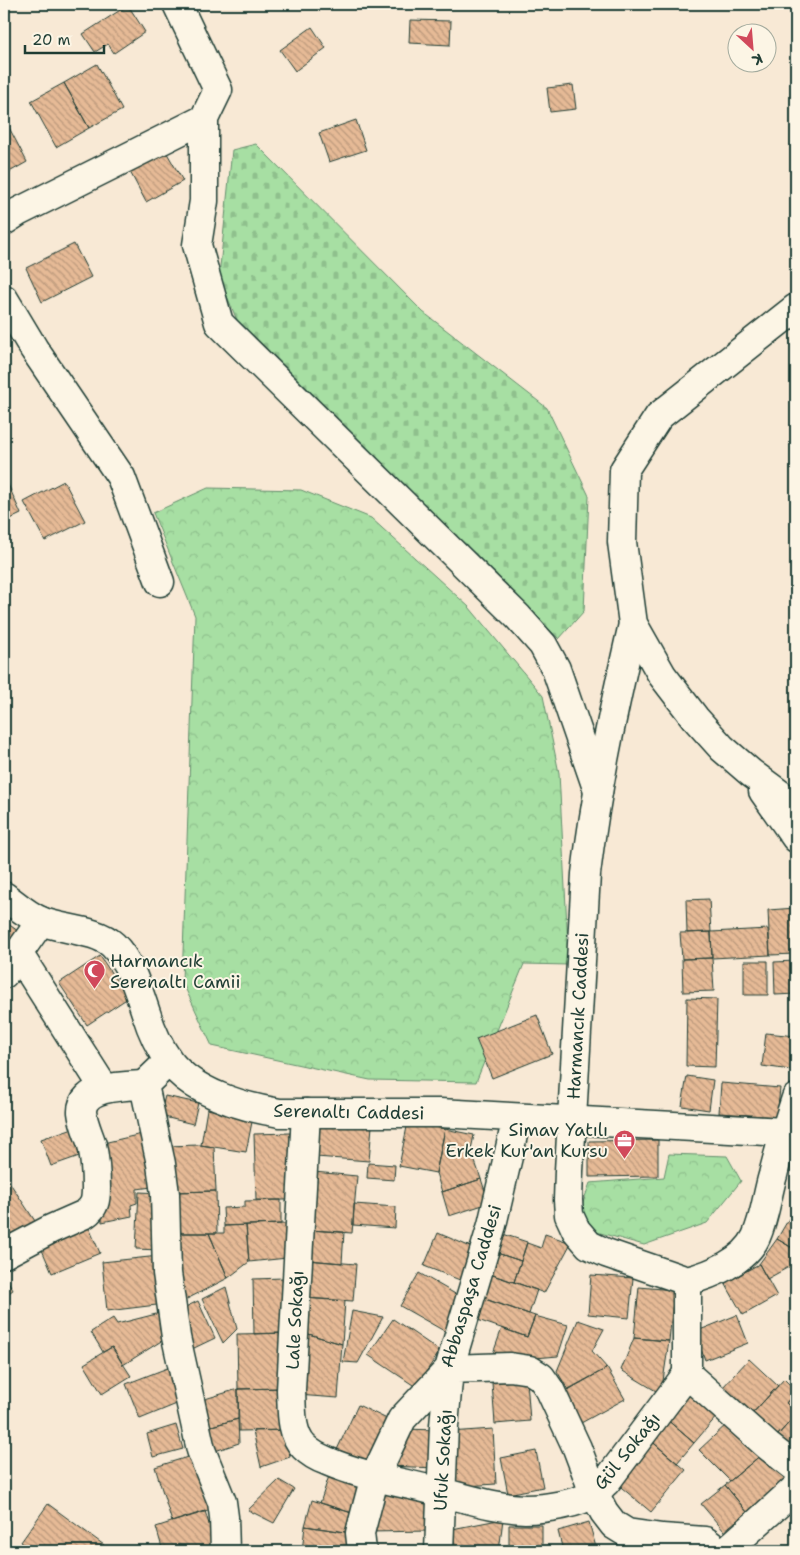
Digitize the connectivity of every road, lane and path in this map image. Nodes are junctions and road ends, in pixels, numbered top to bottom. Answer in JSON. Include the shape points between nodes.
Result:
{"nodes":[{"id":1,"x":177,"y":4,"type":"edge"},
{"id":2,"x":204,"y":119,"type":"junction"},
{"id":3,"x":4,"y":222,"type":"edge"},
{"id":4,"x":4,"y":299,"type":"edge"},
{"id":5,"x":796,"y":308,"type":"edge"},
{"id":6,"x":160,"y":582,"type":"dead end"},
{"id":7,"x":632,"y":624,"type":"junction"},
{"id":8,"x":751,"y":773,"type":"junction"},
{"id":9,"x":598,"y":791,"type":"junction"},
{"id":10,"x":796,"y":806,"type":"edge"},
{"id":11,"x":796,"y":838,"type":"edge"},
{"id":12,"x":4,"y":896,"type":"edge"},
{"id":13,"x":41,"y":921,"type":"junction"},
{"id":14,"x":11,"y":964,"type":"edge"},
{"id":15,"x":169,"y":1061,"type":"junction"},
{"id":16,"x":144,"y":1085,"type":"junction"},
{"id":17,"x":104,"y":1088,"type":"junction"},
{"id":18,"x":796,"y":1098,"type":"edge"},
{"id":19,"x":306,"y":1113,"type":"junction"},
{"id":20,"x":517,"y":1118,"type":"junction"},
{"id":21,"x":572,"y":1121,"type":"junction"},
{"id":22,"x":784,"y":1132,"type":"junction"},
{"id":23,"x":4,"y":1254,"type":"edge"},
{"id":24,"x":687,"y":1281,"type":"junction"},
{"id":25,"x":449,"y":1368,"type":"junction"},
{"id":26,"x":687,"y":1374,"type":"junction"},
{"id":27,"x":796,"y":1468,"type":"edge"},
{"id":28,"x":375,"y":1476,"type":"junction"},
{"id":29,"x":796,"y":1488,"type":"edge"},
{"id":30,"x":442,"y":1492,"type":"junction"},
{"id":31,"x":594,"y":1493,"type":"junction"},
{"id":32,"x":226,"y":1551,"type":"edge"},
{"id":33,"x":362,"y":1551,"type":"edge"},
{"id":34,"x":440,"y":1551,"type":"edge"},
{"id":35,"x":715,"y":1551,"type":"edge"},
{"id":36,"x":726,"y":1551,"type":"edge"}],
"edges":[{"from":1,"to":2,"type":"street","via":[[218,90]]},
{"from":2,"to":3,"type":"street"},
{"from":2,"to":9,"type":"street","via":[[204,200],[197,244],[219,323],[543,645],[556,669]]},
{"from":4,"to":6,"type":"street","via":[[121,477]]},
{"from":5,"to":7,"type":"street","via":[[659,416],[624,470],[622,542]]},
{"from":7,"to":8,"type":"street","via":[[662,675],[695,718]]},
{"from":7,"to":9,"type":"street","name":"Harmancık Caddesi"},
{"from":8,"to":10,"type":"street"},
{"from":8,"to":11,"type":"street"},
{"from":9,"to":21,"type":"street","name":"Harmancık Caddesi","via":[[586,874]]},
{"from":12,"to":13,"type":"street","name":"Serenaltı Caddesi"},
{"from":13,"to":14,"type":"street"},
{"from":13,"to":15,"type":"street","name":"Serenaltı Caddesi","via":[[98,937],[116,949],[130,970],[152,1030]]},
{"from":14,"to":17,"type":"street"},
{"from":15,"to":16,"type":"street"},
{"from":15,"to":19,"type":"street","name":"Serenaltı Caddesi","via":[[191,1081],[228,1099],[261,1110]]},
{"from":16,"to":17,"type":"street"},
{"from":16,"to":32,"type":"street","via":[[165,1194],[167,1273],[176,1338],[201,1450],[222,1502]]},
{"from":17,"to":23,"type":"street","via":[[91,1095],[82,1111],[96,1170],[96,1202],[92,1210]]},
{"from":18,"to":22,"type":"street"},
{"from":19,"to":20,"type":"street","name":"Serenaltı Caddesi"},
{"from":19,"to":28,"type":"street","name":"Lale Sokağı","via":[[291,1390],[295,1431],[305,1448],[326,1461]]},
{"from":20,"to":21,"type":"street","name":"Serenaltı Caddesi"},
{"from":20,"to":25,"type":"street","name":"Abbaspaşa Caddesi","via":[[492,1225]]},
{"from":21,"to":22,"type":"street","name":"Serenaltı Caddesi"},
{"from":21,"to":24,"type":"street","name":"Harmancık Caddesi","via":[[568,1200],[569,1215],[576,1230],[589,1245],[606,1253]]},
{"from":22,"to":24,"type":"street","via":[[755,1239],[721,1270]]},
{"from":24,"to":26,"type":"street"},
{"from":25,"to":28,"type":"street","name":"Abbaspaşa Caddesi","via":[[402,1419]]},
{"from":25,"to":30,"type":"street","name":"Ufuk Sokağı"},
{"from":25,"to":31,"type":"street","via":[[510,1368],[530,1370],[541,1377],[577,1448]]},
{"from":26,"to":27,"type":"street"},
{"from":26,"to":31,"type":"street","name":"Gül Sokağı","via":[[606,1482]]},
{"from":28,"to":30,"type":"street","name":"Gül Sokağı"},
{"from":28,"to":33,"type":"street","name":"Abbaspaşa Caddesi","via":[[360,1533]]},
{"from":29,"to":36,"type":"street"},
{"from":30,"to":31,"type":"street","name":"Gül Sokağı","via":[[504,1507],[527,1509],[573,1502]]},
{"from":30,"to":34,"type":"street","name":"Ufuk Sokağı"},
{"from":31,"to":35,"type":"street","via":[[604,1512],[627,1533],[705,1541]]}]}
